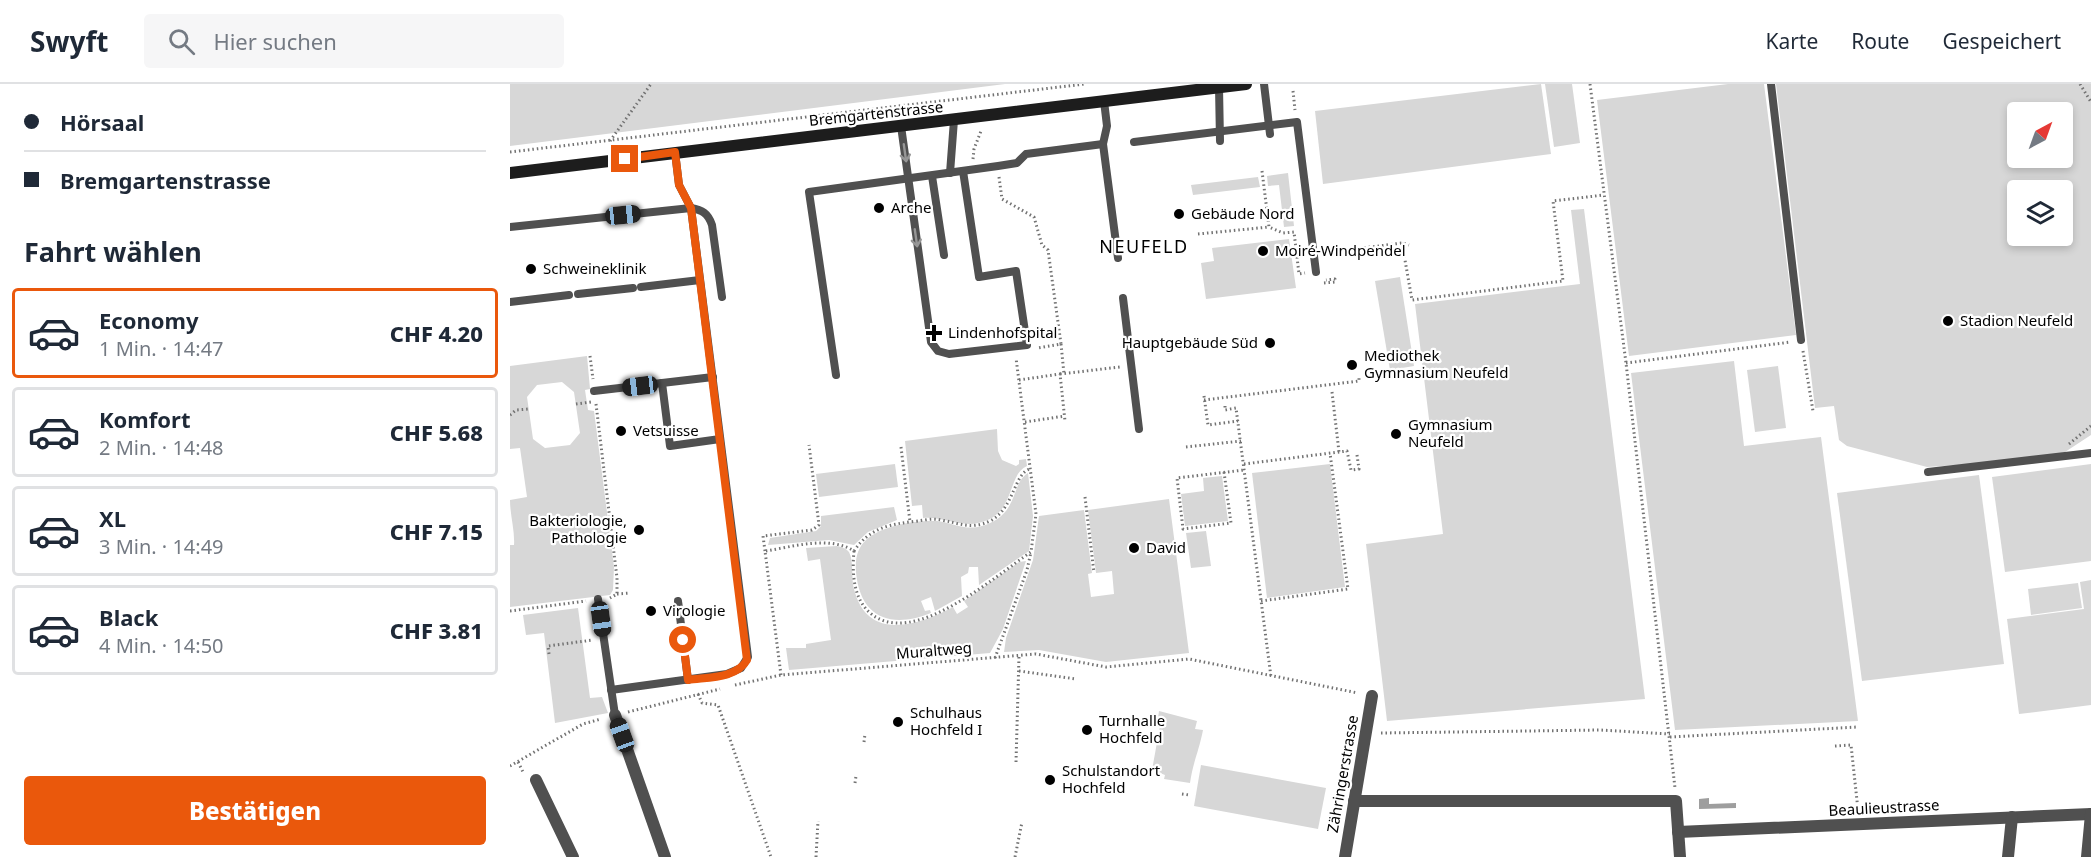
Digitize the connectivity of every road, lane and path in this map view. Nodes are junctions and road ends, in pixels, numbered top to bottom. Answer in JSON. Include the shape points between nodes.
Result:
{"nodes":[{"id":1,"x":651,"y":84,"type":"edge"},
{"id":2,"x":1085,"y":84,"type":"edge"},
{"id":3,"x":1246,"y":84,"type":"edge"},
{"id":4,"x":1264,"y":84,"type":"edge"},
{"id":5,"x":1590,"y":84,"type":"edge"},
{"id":6,"x":1772,"y":84,"type":"edge"},
{"id":7,"x":2080,"y":84,"type":"edge"},
{"id":8,"x":1071,"y":85,"type":"edge"},
{"id":9,"x":1219,"y":87,"type":"junction"},
{"id":10,"x":1293,"y":91,"type":"dead end"},
{"id":11,"x":1104,"y":101,"type":"junction"},
{"id":12,"x":2091,"y":102,"type":"edge"},
{"id":13,"x":954,"y":120,"type":"junction"},
{"id":14,"x":1297,"y":122,"type":"junction"},
{"id":15,"x":1269,"y":125,"type":"junction"},
{"id":16,"x":901,"y":126,"type":"junction"},
{"id":17,"x":981,"y":130,"type":"dead end"},
{"id":18,"x":1220,"y":131,"type":"junction"},
{"id":19,"x":1270,"y":135,"type":"dead end"},
{"id":20,"x":610,"y":141,"type":"junction"},
{"id":21,"x":1220,"y":141,"type":"dead end"},
{"id":22,"x":1134,"y":142,"type":"dead end"},
{"id":23,"x":1103,"y":144,"type":"junction"},
{"id":24,"x":510,"y":152,"type":"edge"},
{"id":25,"x":675,"y":152,"type":"junction"},
{"id":26,"x":975,"y":170,"type":"junction"},
{"id":27,"x":963,"y":171,"type":"junction"},
{"id":28,"x":1262,"y":171,"type":"dead end"},
{"id":29,"x":510,"y":173,"type":"edge"},
{"id":30,"x":951,"y":173,"type":"junction"},
{"id":31,"x":932,"y":176,"type":"junction"},
{"id":32,"x":999,"y":178,"type":"dead end"},
{"id":33,"x":909,"y":180,"type":"junction"},
{"id":34,"x":1604,"y":195,"type":"junction"},
{"id":35,"x":691,"y":208,"type":"junction"},
{"id":36,"x":1269,"y":226,"type":"junction"},
{"id":37,"x":510,"y":227,"type":"edge"},
{"id":38,"x":1198,"y":234,"type":"dead end"},
{"id":39,"x":1402,"y":243,"type":"junction"},
{"id":40,"x":1409,"y":244,"type":"dead end"},
{"id":41,"x":1313,"y":254,"type":"junction"},
{"id":42,"x":944,"y":255,"type":"dead end"},
{"id":43,"x":1118,"y":258,"type":"dead end"},
{"id":44,"x":1316,"y":272,"type":"joint"},
{"id":45,"x":700,"y":280,"type":"junction"},
{"id":46,"x":579,"y":294,"type":"dead end"},
{"id":47,"x":569,"y":296,"type":"dead end"},
{"id":48,"x":722,"y":297,"type":"dead end"},
{"id":49,"x":1123,"y":298,"type":"dead end"},
{"id":50,"x":510,"y":302,"type":"edge"},
{"id":51,"x":1801,"y":340,"type":"junction"},
{"id":52,"x":1061,"y":344,"type":"junction"},
{"id":53,"x":1027,"y":345,"type":"junction"},
{"id":54,"x":1015,"y":347,"type":"junction"},
{"id":55,"x":590,"y":356,"type":"dead end"},
{"id":56,"x":1626,"y":363,"type":"junction"},
{"id":57,"x":1131,"y":365,"type":"junction"},
{"id":58,"x":1062,"y":374,"type":"junction"},
{"id":59,"x":836,"y":375,"type":"dead end"},
{"id":60,"x":1359,"y":376,"type":"dead end"},
{"id":61,"x":712,"y":377,"type":"junction"},
{"id":62,"x":1019,"y":380,"type":"junction"},
{"id":63,"x":1349,"y":382,"type":"junction"},
{"id":64,"x":662,"y":383,"type":"junction"},
{"id":65,"x":1349,"y":388,"type":"dead end"},
{"id":66,"x":594,"y":392,"type":"joint"},
{"id":67,"x":1332,"y":392,"type":"dead end"},
{"id":68,"x":576,"y":404,"type":"dead end"},
{"id":69,"x":1225,"y":406,"type":"dead end"},
{"id":70,"x":529,"y":409,"type":"dead end"},
{"id":71,"x":1813,"y":411,"type":"dead end"},
{"id":72,"x":510,"y":415,"type":"edge"},
{"id":73,"x":1239,"y":421,"type":"junction"},
{"id":74,"x":1024,"y":422,"type":"junction"},
{"id":75,"x":2091,"y":426,"type":"edge"},
{"id":76,"x":1139,"y":429,"type":"dead end"},
{"id":77,"x":720,"y":439,"type":"junction"},
{"id":78,"x":1241,"y":441,"type":"junction"},
{"id":79,"x":808,"y":445,"type":"dead end"},
{"id":80,"x":2067,"y":445,"type":"dead end"},
{"id":81,"x":902,"y":447,"type":"dead end"},
{"id":82,"x":1186,"y":447,"type":"dead end"},
{"id":83,"x":1339,"y":452,"type":"junction"},
{"id":84,"x":1330,"y":453,"type":"junction"},
{"id":85,"x":2091,"y":453,"type":"edge"},
{"id":86,"x":1357,"y":455,"type":"dead end"},
{"id":87,"x":1244,"y":464,"type":"junction"},
{"id":88,"x":1030,"y":469,"type":"junction"},
{"id":89,"x":1244,"y":470,"type":"junction"},
{"id":90,"x":1224,"y":472,"type":"junction"},
{"id":91,"x":1928,"y":472,"type":"dead end"},
{"id":92,"x":1085,"y":497,"type":"dead end"},
{"id":93,"x":910,"y":522,"type":"junction"},
{"id":94,"x":765,"y":551,"type":"junction"},
{"id":95,"x":854,"y":551,"type":"junction"},
{"id":96,"x":1031,"y":552,"type":"junction"},
{"id":97,"x":1094,"y":573,"type":"dead end"},
{"id":98,"x":630,"y":593,"type":"dead end"},
{"id":99,"x":617,"y":594,"type":"junction"},
{"id":100,"x":598,"y":599,"type":"junction"},
{"id":101,"x":678,"y":601,"type":"dead end"},
{"id":102,"x":1261,"y":601,"type":"junction"},
{"id":103,"x":510,"y":611,"type":"edge"},
{"id":104,"x":604,"y":638,"type":"junction"},
{"id":105,"x":549,"y":654,"type":"dead end"},
{"id":106,"x":1019,"y":656,"type":"junction"},
{"id":107,"x":995,"y":658,"type":"junction"},
{"id":108,"x":1019,"y":671,"type":"junction"},
{"id":109,"x":781,"y":675,"type":"junction"},
{"id":110,"x":1271,"y":677,"type":"junction"},
{"id":111,"x":1076,"y":679,"type":"dead end"},
{"id":112,"x":688,"y":680,"type":"junction"},
{"id":113,"x":611,"y":690,"type":"junction"},
{"id":114,"x":698,"y":694,"type":"junction"},
{"id":115,"x":1372,"y":696,"type":"joint"},
{"id":116,"x":615,"y":715,"type":"junction"},
{"id":117,"x":1858,"y":727,"type":"dead end"},
{"id":118,"x":1366,"y":733,"type":"junction"},
{"id":119,"x":865,"y":734,"type":"dead end"},
{"id":120,"x":1670,"y":736,"type":"junction"},
{"id":121,"x":864,"y":742,"type":"dead end"},
{"id":122,"x":1835,"y":746,"type":"dead end"},
{"id":123,"x":1016,"y":762,"type":"dead end"},
{"id":124,"x":510,"y":766,"type":"edge"},
{"id":125,"x":856,"y":776,"type":"dead end"},
{"id":126,"x":537,"y":780,"type":"dead end"},
{"id":127,"x":855,"y":783,"type":"dead end"},
{"id":128,"x":1182,"y":794,"type":"dead end"},
{"id":129,"x":1189,"y":795,"type":"dead end"},
{"id":130,"x":1354,"y":801,"type":"junction"},
{"id":131,"x":1676,"y":801,"type":"junction"},
{"id":132,"x":1858,"y":813,"type":"dead end"},
{"id":133,"x":2091,"y":814,"type":"edge"},
{"id":134,"x":2012,"y":817,"type":"junction"},
{"id":135,"x":818,"y":821,"type":"dead end"},
{"id":136,"x":1022,"y":822,"type":"dead end"},
{"id":137,"x":1678,"y":832,"type":"junction"},
{"id":138,"x":573,"y":857,"type":"edge"},
{"id":139,"x":665,"y":857,"type":"edge"},
{"id":140,"x":771,"y":857,"type":"edge"},
{"id":141,"x":816,"y":857,"type":"edge"},
{"id":142,"x":1015,"y":857,"type":"edge"},
{"id":143,"x":1345,"y":857,"type":"edge"},
{"id":144,"x":1680,"y":857,"type":"edge"},
{"id":145,"x":2008,"y":857,"type":"edge"},
{"id":146,"x":2087,"y":857,"type":"edge"}],
"edges":[{"from":1,"to":20,"type":"path"},
{"from":2,"to":8,"type":"path"},
{"from":3,"to":9,"type":"main road","name":"Bremgartenstrasse"},
{"from":4,"to":15,"type":"lane"},
{"from":5,"to":34,"type":"path"},
{"from":6,"to":51,"type":"lane"},
{"from":7,"to":12,"type":"path"},
{"from":8,"to":20,"type":"path"},
{"from":9,"to":11,"type":"main road","name":"Bremgartenstrasse"},
{"from":9,"to":18,"type":"lane"},
{"from":10,"to":14,"type":"path"},
{"from":11,"to":13,"type":"main road","name":"Bremgartenstrasse"},
{"from":11,"to":23,"type":"lane","via":[[1107,126]]},
{"from":13,"to":16,"type":"main road","name":"Bremgartenstrasse"},
{"from":13,"to":30,"type":"lane"},
{"from":14,"to":15,"type":"lane"},
{"from":14,"to":41,"type":"lane"},
{"from":15,"to":18,"type":"lane"},
{"from":15,"to":19,"type":"lane"},
{"from":16,"to":25,"type":"main road","name":"Bremgartenstrasse"},
{"from":16,"to":33,"type":"lane","one_way":true},
{"from":17,"to":26,"type":"path","via":[[974,149]]},
{"from":18,"to":21,"type":"lane"},
{"from":18,"to":22,"type":"lane"},
{"from":20,"to":24,"type":"path"},
{"from":23,"to":26,"type":"lane","via":[[1026,154],[1017,163]]},
{"from":23,"to":43,"type":"lane"},
{"from":25,"to":29,"type":"main road","name":"Bremgartenstrasse"},
{"from":25,"to":35,"type":"lane","via":[[679,185]]},
{"from":26,"to":27,"type":"lane"},
{"from":27,"to":30,"type":"lane"},
{"from":27,"to":53,"type":"lane","via":[[979,277],[1016,271]]},
{"from":28,"to":36,"type":"path"},
{"from":30,"to":31,"type":"lane"},
{"from":31,"to":33,"type":"lane"},
{"from":31,"to":42,"type":"lane"},
{"from":32,"to":52,"type":"path","via":[[1002,199],[1034,217],[1042,245],[1048,250]]},
{"from":33,"to":54,"type":"lane","one_way":true,"via":[[931,342],[938,351],[949,354]]},
{"from":33,"to":59,"type":"lane","via":[[809,192]]},
{"from":34,"to":39,"type":"path","via":[[1553,201],[1563,281],[1412,300]]},
{"from":34,"to":56,"type":"path"},
{"from":35,"to":37,"type":"lane"},
{"from":35,"to":45,"type":"lane"},
{"from":35,"to":48,"type":"lane","via":[[710,219]]},
{"from":36,"to":38,"type":"path"},
{"from":36,"to":44,"type":"path","via":[[1283,233],[1294,232],[1299,274]]},
{"from":39,"to":40,"type":"path"},
{"from":39,"to":41,"type":"path"},
{"from":41,"to":44,"type":"lane"},
{"from":45,"to":46,"type":"lane"},
{"from":45,"to":61,"type":"lane"},
{"from":47,"to":50,"type":"lane"},
{"from":49,"to":57,"type":"lane"},
{"from":51,"to":56,"type":"path"},
{"from":51,"to":71,"type":"path"},
{"from":52,"to":53,"type":"path","via":[[1037,348]]},
{"from":52,"to":58,"type":"path"},
{"from":53,"to":54,"type":"lane"},
{"from":54,"to":62,"type":"path"},
{"from":55,"to":66,"type":"path"},
{"from":56,"to":120,"type":"path"},
{"from":57,"to":58,"type":"path"},
{"from":57,"to":76,"type":"lane"},
{"from":58,"to":62,"type":"path"},
{"from":58,"to":74,"type":"path","via":[[1065,418]]},
{"from":60,"to":63,"type":"path","via":[[1359,381]]},
{"from":61,"to":64,"type":"lane"},
{"from":61,"to":77,"type":"lane"},
{"from":62,"to":74,"type":"path"},
{"from":63,"to":65,"type":"path"},
{"from":63,"to":73,"type":"path","via":[[1204,398],[1208,425]]},
{"from":64,"to":66,"type":"lane"},
{"from":64,"to":77,"type":"lane","via":[[670,446]]},
{"from":67,"to":83,"type":"path"},
{"from":68,"to":99,"type":"path","via":[[596,402]]},
{"from":69,"to":73,"type":"path","via":[[1225,410],[1236,408]]},
{"from":70,"to":72,"type":"path"},
{"from":73,"to":78,"type":"path"},
{"from":74,"to":88,"type":"path"},
{"from":75,"to":80,"type":"path"},
{"from":77,"to":112,"type":"lane","via":[[748,657],[735,672]]},
{"from":78,"to":82,"type":"path"},
{"from":78,"to":87,"type":"path"},
{"from":79,"to":94,"type":"path","via":[[819,525],[812,530],[763,536]]},
{"from":81,"to":93,"type":"path"},
{"from":83,"to":84,"type":"path"},
{"from":83,"to":86,"type":"path","via":[[1347,451],[1351,470],[1359,469]]},
{"from":84,"to":87,"type":"path"},
{"from":84,"to":102,"type":"path","via":[[1348,589]]},
{"from":85,"to":91,"type":"lane"},
{"from":87,"to":89,"type":"path"},
{"from":88,"to":93,"type":"path","via":[[1020,476],[1005,509],[991,520],[971,526],[939,519]]},
{"from":88,"to":96,"type":"path","via":[[1036,514]]},
{"from":89,"to":90,"type":"path"},
{"from":89,"to":102,"type":"path"},
{"from":90,"to":90,"type":"path","via":[[1177,478],[1184,529],[1231,523]]},
{"from":92,"to":97,"type":"path"},
{"from":93,"to":95,"type":"path","via":[[875,531]]},
{"from":94,"to":95,"type":"path","via":[[830,543]]},
{"from":94,"to":109,"type":"path"},
{"from":95,"to":96,"type":"path","via":[[854,579],[861,602],[880,620],[903,624],[944,610]]},
{"from":96,"to":107,"type":"path"},
{"from":98,"to":99,"type":"path"},
{"from":99,"to":100,"type":"path"},
{"from":100,"to":103,"type":"path"},
{"from":100,"to":104,"type":"lane"},
{"from":101,"to":112,"type":"lane"},
{"from":102,"to":110,"type":"path"},
{"from":104,"to":105,"type":"path","via":[[548,646]]},
{"from":104,"to":113,"type":"lane"},
{"from":106,"to":107,"type":"path","name":"Muraltweg"},
{"from":106,"to":108,"type":"path"},
{"from":106,"to":110,"type":"path","name":"Muraltweg","via":[[1036,654],[1106,667],[1189,659]]},
{"from":107,"to":109,"type":"path","name":"Muraltweg"},
{"from":108,"to":111,"type":"path"},
{"from":108,"to":123,"type":"path"},
{"from":109,"to":114,"type":"path","name":"Muraltweg"},
{"from":110,"to":115,"type":"path","name":"Muraltweg"},
{"from":112,"to":113,"type":"lane"},
{"from":113,"to":116,"type":"lane"},
{"from":114,"to":116,"type":"path","name":"Muraltweg"},
{"from":114,"to":140,"type":"path","via":[[702,703],[718,705]]},
{"from":115,"to":118,"type":"street","name":"Zähringerstrasse"},
{"from":116,"to":124,"type":"path","name":"Muraltweg","via":[[583,724]]},
{"from":116,"to":139,"type":"street"},
{"from":117,"to":120,"type":"path"},
{"from":118,"to":120,"type":"path","via":[[1600,730]]},
{"from":118,"to":130,"type":"street","name":"Zähringerstrasse"},
{"from":119,"to":121,"type":"path"},
{"from":120,"to":131,"type":"path"},
{"from":122,"to":132,"type":"path","via":[[1851,746]]},
{"from":125,"to":127,"type":"path"},
{"from":126,"to":138,"type":"street"},
{"from":128,"to":129,"type":"path"},
{"from":130,"to":131,"type":"street"},
{"from":130,"to":143,"type":"street","name":"Zähringerstrasse"},
{"from":131,"to":137,"type":"street"},
{"from":133,"to":134,"type":"street","name":"Beaulieustrasse"},
{"from":133,"to":146,"type":"street"},
{"from":134,"to":137,"type":"street","name":"Beaulieustrasse"},
{"from":134,"to":145,"type":"street"},
{"from":135,"to":141,"type":"path"},
{"from":136,"to":142,"type":"path"},
{"from":137,"to":144,"type":"street"}]}
